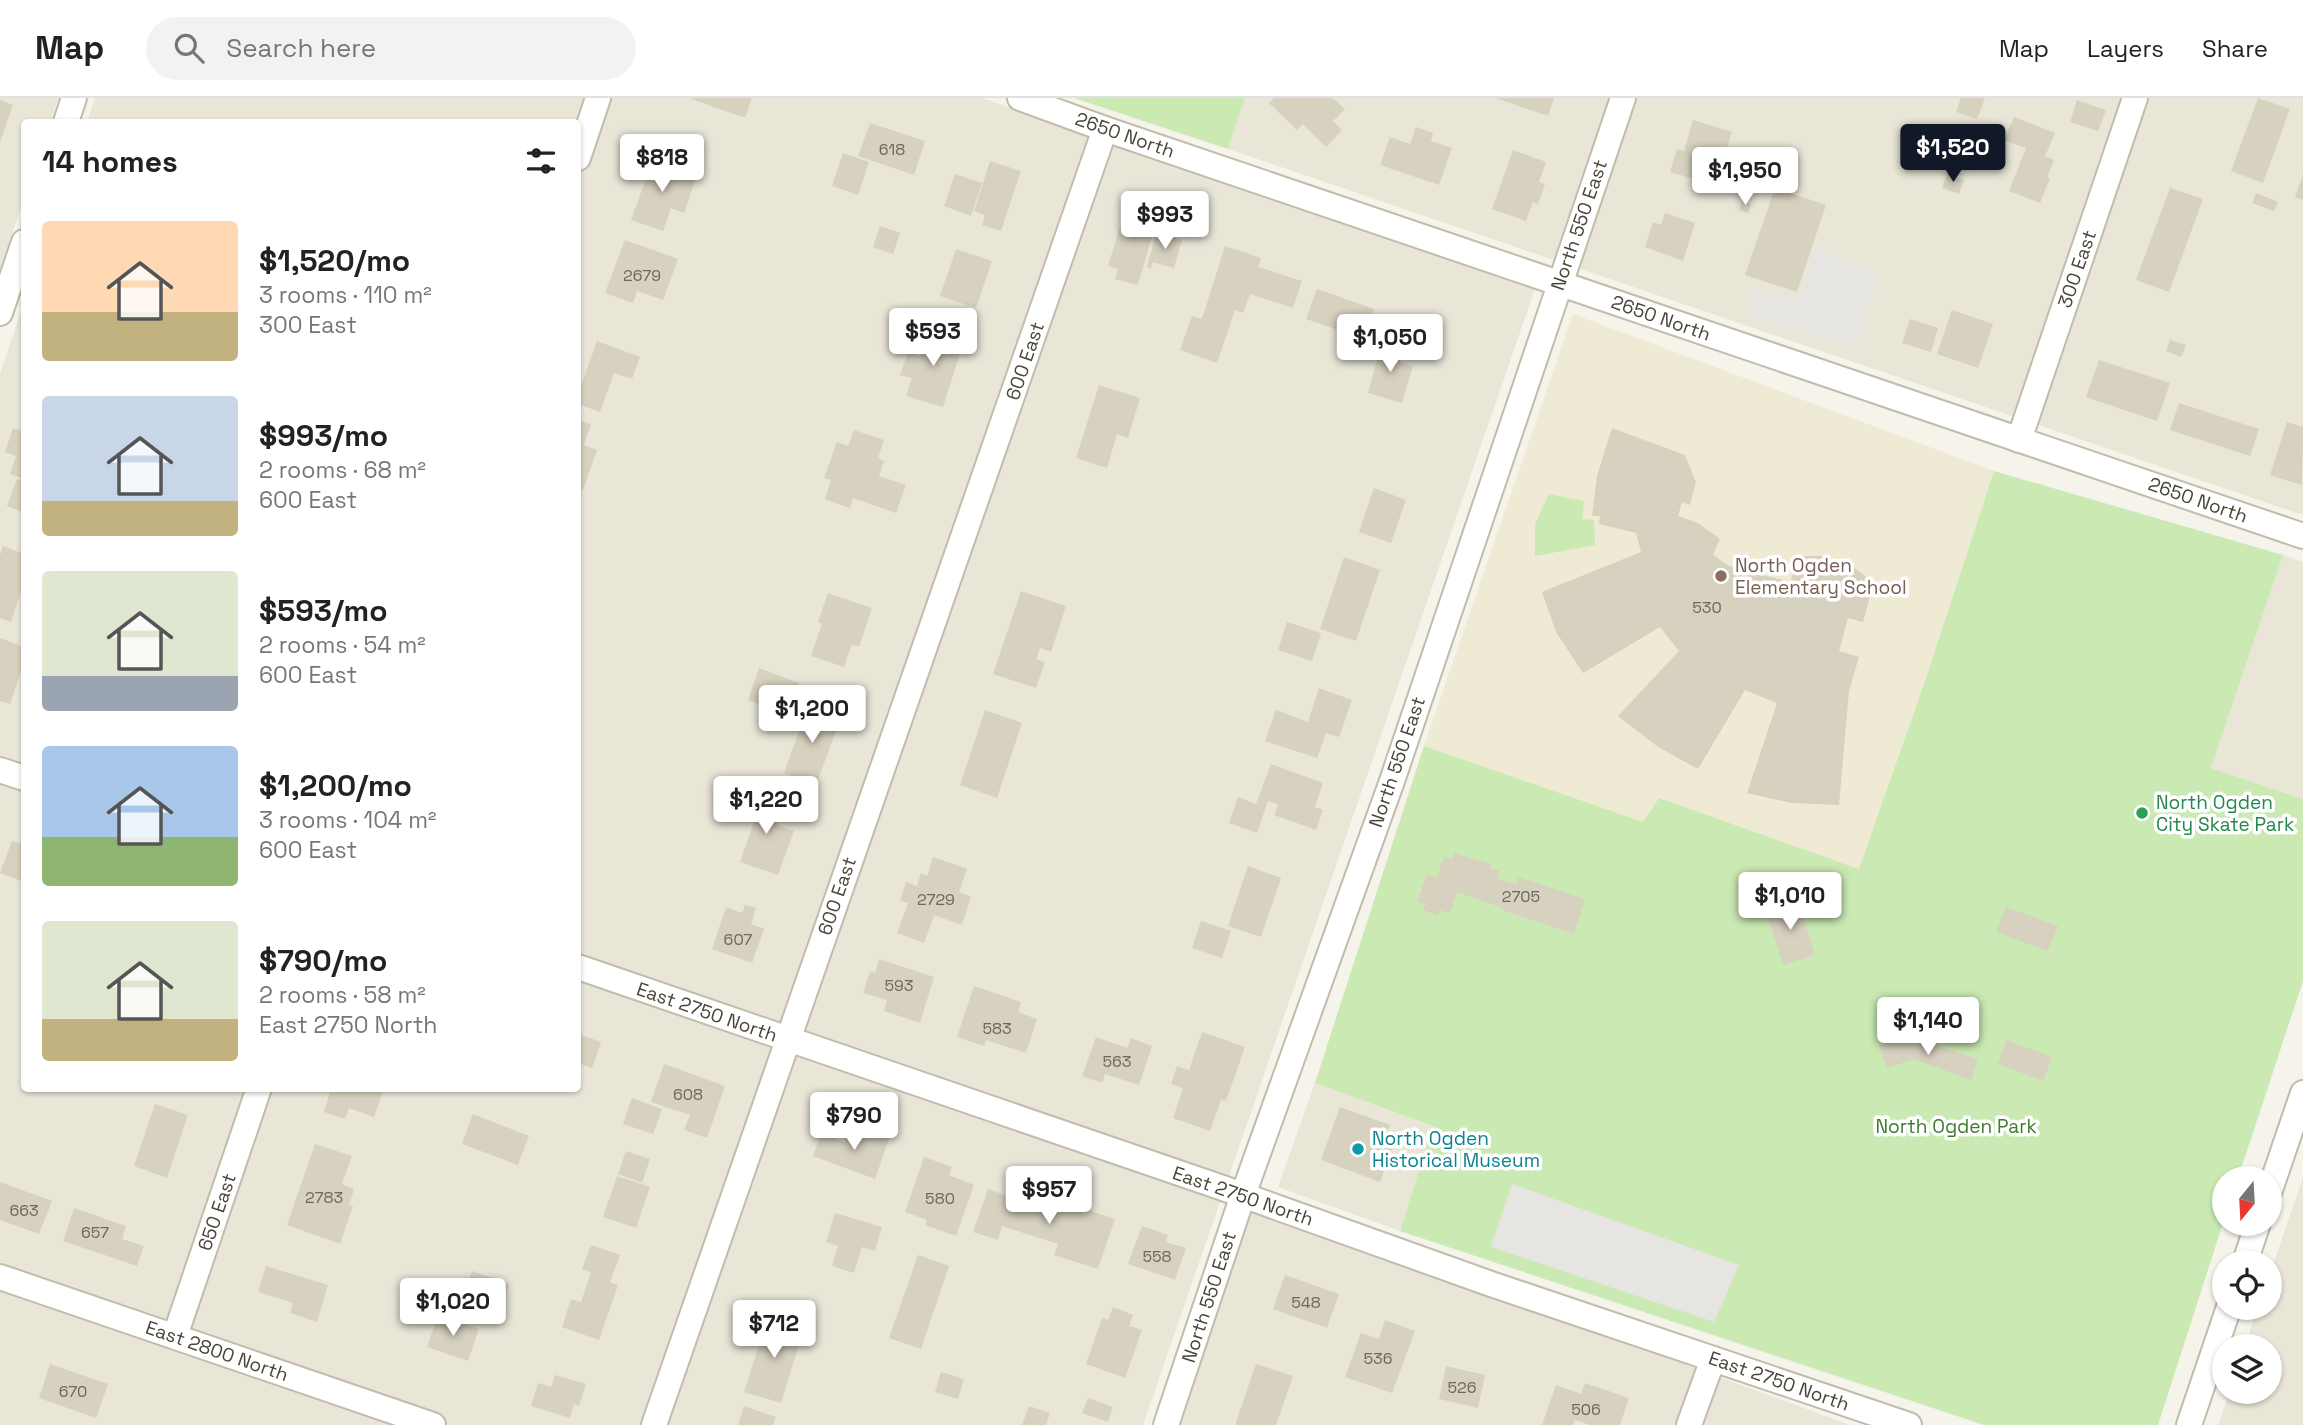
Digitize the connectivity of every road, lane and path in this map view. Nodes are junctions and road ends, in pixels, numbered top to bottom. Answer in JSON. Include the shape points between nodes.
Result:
{"nodes":[{"id":1,"x":74,"y":98,"type":"edge"},
{"id":2,"x":598,"y":98,"type":"edge"},
{"id":3,"x":1020,"y":98,"type":"edge"},
{"id":4,"x":1623,"y":98,"type":"edge"},
{"id":5,"x":2135,"y":98,"type":"edge"},
{"id":6,"x":67,"y":119,"type":"edge"},
{"id":7,"x":1105,"y":129,"type":"junction"},
{"id":8,"x":581,"y":149,"type":"edge"},
{"id":9,"x":20,"y":272,"type":"edge"},
{"id":10,"x":1559,"y":283,"type":"junction"},
{"id":11,"x":0,"y":313,"type":"edge"},
{"id":12,"x":2019,"y":440,"type":"junction"},
{"id":13,"x":2303,"y":536,"type":"edge"},
{"id":14,"x":0,"y":770,"type":"edge"},
{"id":15,"x":21,"y":777,"type":"edge"},
{"id":16,"x":581,"y":968,"type":"edge"},
{"id":17,"x":787,"y":1040,"type":"junction"},
{"id":18,"x":258,"y":1092,"type":"edge"},
{"id":19,"x":2303,"y":1093,"type":"edge"},
{"id":20,"x":2278,"y":1166,"type":"edge"},
{"id":21,"x":1243,"y":1195,"type":"junction"},
{"id":22,"x":0,"y":1277,"type":"edge"},
{"id":23,"x":2225,"y":1320,"type":"edge"},
{"id":24,"x":175,"y":1336,"type":"junction"},
{"id":25,"x":1713,"y":1359,"type":"junction"},
{"id":26,"x":433,"y":1425,"type":"edge"},
{"id":27,"x":654,"y":1425,"type":"edge"},
{"id":28,"x":1166,"y":1425,"type":"edge"},
{"id":29,"x":1689,"y":1425,"type":"edge"},
{"id":30,"x":1909,"y":1425,"type":"edge"},
{"id":31,"x":2189,"y":1425,"type":"edge"}],
"edges":[{"from":1,"to":6,"type":"street"},
{"from":2,"to":8,"type":"street"},
{"from":3,"to":7,"type":"street","name":"2650 North"},
{"from":4,"to":10,"type":"street","name":"North 550 East"},
{"from":5,"to":12,"type":"street","name":"300 East"},
{"from":7,"to":10,"type":"street","name":"2650 North"},
{"from":7,"to":17,"type":"street","name":"600 East"},
{"from":9,"to":11,"type":"street"},
{"from":10,"to":12,"type":"street","name":"2650 North"},
{"from":10,"to":21,"type":"street","name":"North 550 East","via":[[1392,781]]},
{"from":12,"to":13,"type":"street","name":"2650 North"},
{"from":14,"to":15,"type":"street"},
{"from":16,"to":17,"type":"street","name":"East 2750 North"},
{"from":17,"to":21,"type":"street","name":"East 2750 North"},
{"from":17,"to":27,"type":"street","name":"600 East"},
{"from":18,"to":24,"type":"street","name":"650 East"},
{"from":19,"to":20,"type":"street"},
{"from":21,"to":25,"type":"street","name":"East 2750 North"},
{"from":21,"to":28,"type":"street","name":"North 550 East"},
{"from":22,"to":24,"type":"street","name":"East 2800 North"},
{"from":23,"to":31,"type":"street"},
{"from":24,"to":26,"type":"street","name":"East 2800 North"},
{"from":25,"to":29,"type":"street"},
{"from":25,"to":30,"type":"street","name":"East 2750 North"}]}
